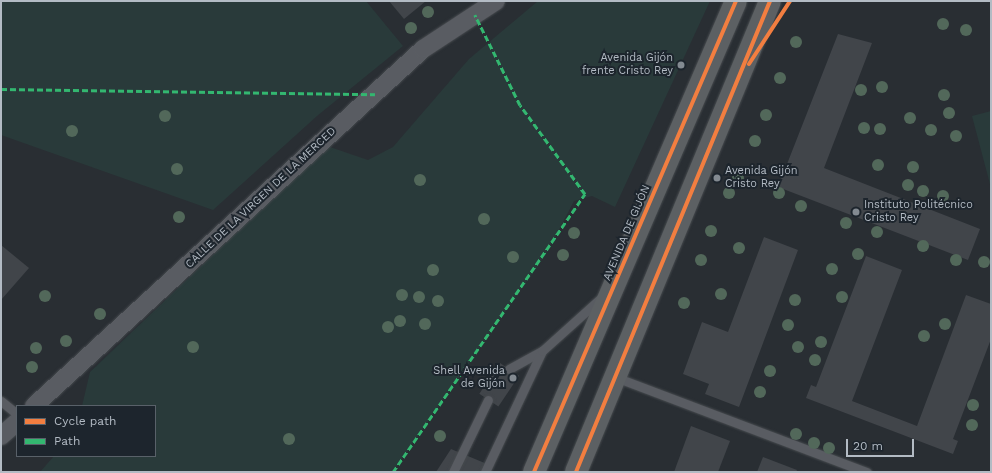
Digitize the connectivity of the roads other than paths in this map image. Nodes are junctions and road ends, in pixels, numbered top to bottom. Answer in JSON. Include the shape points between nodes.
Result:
{"nodes":[{"id":1,"x":496,"y":1,"type":"edge"},
{"id":2,"x":736,"y":1,"type":"edge"},
{"id":3,"x":770,"y":1,"type":"edge"},
{"id":4,"x":615,"y":285,"type":"junction"},
{"id":5,"x":542,"y":351,"type":"junction"},
{"id":6,"x":509,"y":369,"type":"dead end"},
{"id":7,"x":615,"y":377,"type":"junction"},
{"id":8,"x":488,"y":400,"type":"dead end"},
{"id":9,"x":1,"y":401,"type":"edge"},
{"id":10,"x":35,"y":405,"type":"edge"},
{"id":11,"x":16,"y":413,"type":"edge"},
{"id":12,"x":16,"y":423,"type":"edge"},
{"id":13,"x":1,"y":436,"type":"edge"},
{"id":14,"x":453,"y":472,"type":"edge"},
{"id":15,"x":485,"y":472,"type":"edge"},
{"id":16,"x":534,"y":472,"type":"edge"},
{"id":17,"x":576,"y":472,"type":"edge"},
{"id":18,"x":867,"y":472,"type":"edge"}],
"edges":[{"from":1,"to":10,"type":"street","name":"CALLE DE LA VIRGEN DE LA MERCED","via":[[423,49]]},
{"from":2,"to":4,"type":"highway","name":"AVENIDA DE GIJÓN"},
{"from":3,"to":7,"type":"highway"},
{"from":4,"to":5,"type":"lane"},
{"from":4,"to":16,"type":"highway","name":"AVENIDA DE GIJÓN"},
{"from":5,"to":6,"type":"lane"},
{"from":5,"to":15,"type":"lane"},
{"from":7,"to":17,"type":"highway"},
{"from":7,"to":18,"type":"lane"},
{"from":8,"to":14,"type":"lane"},
{"from":9,"to":11,"type":"lane"},
{"from":12,"to":13,"type":"street"}]}
